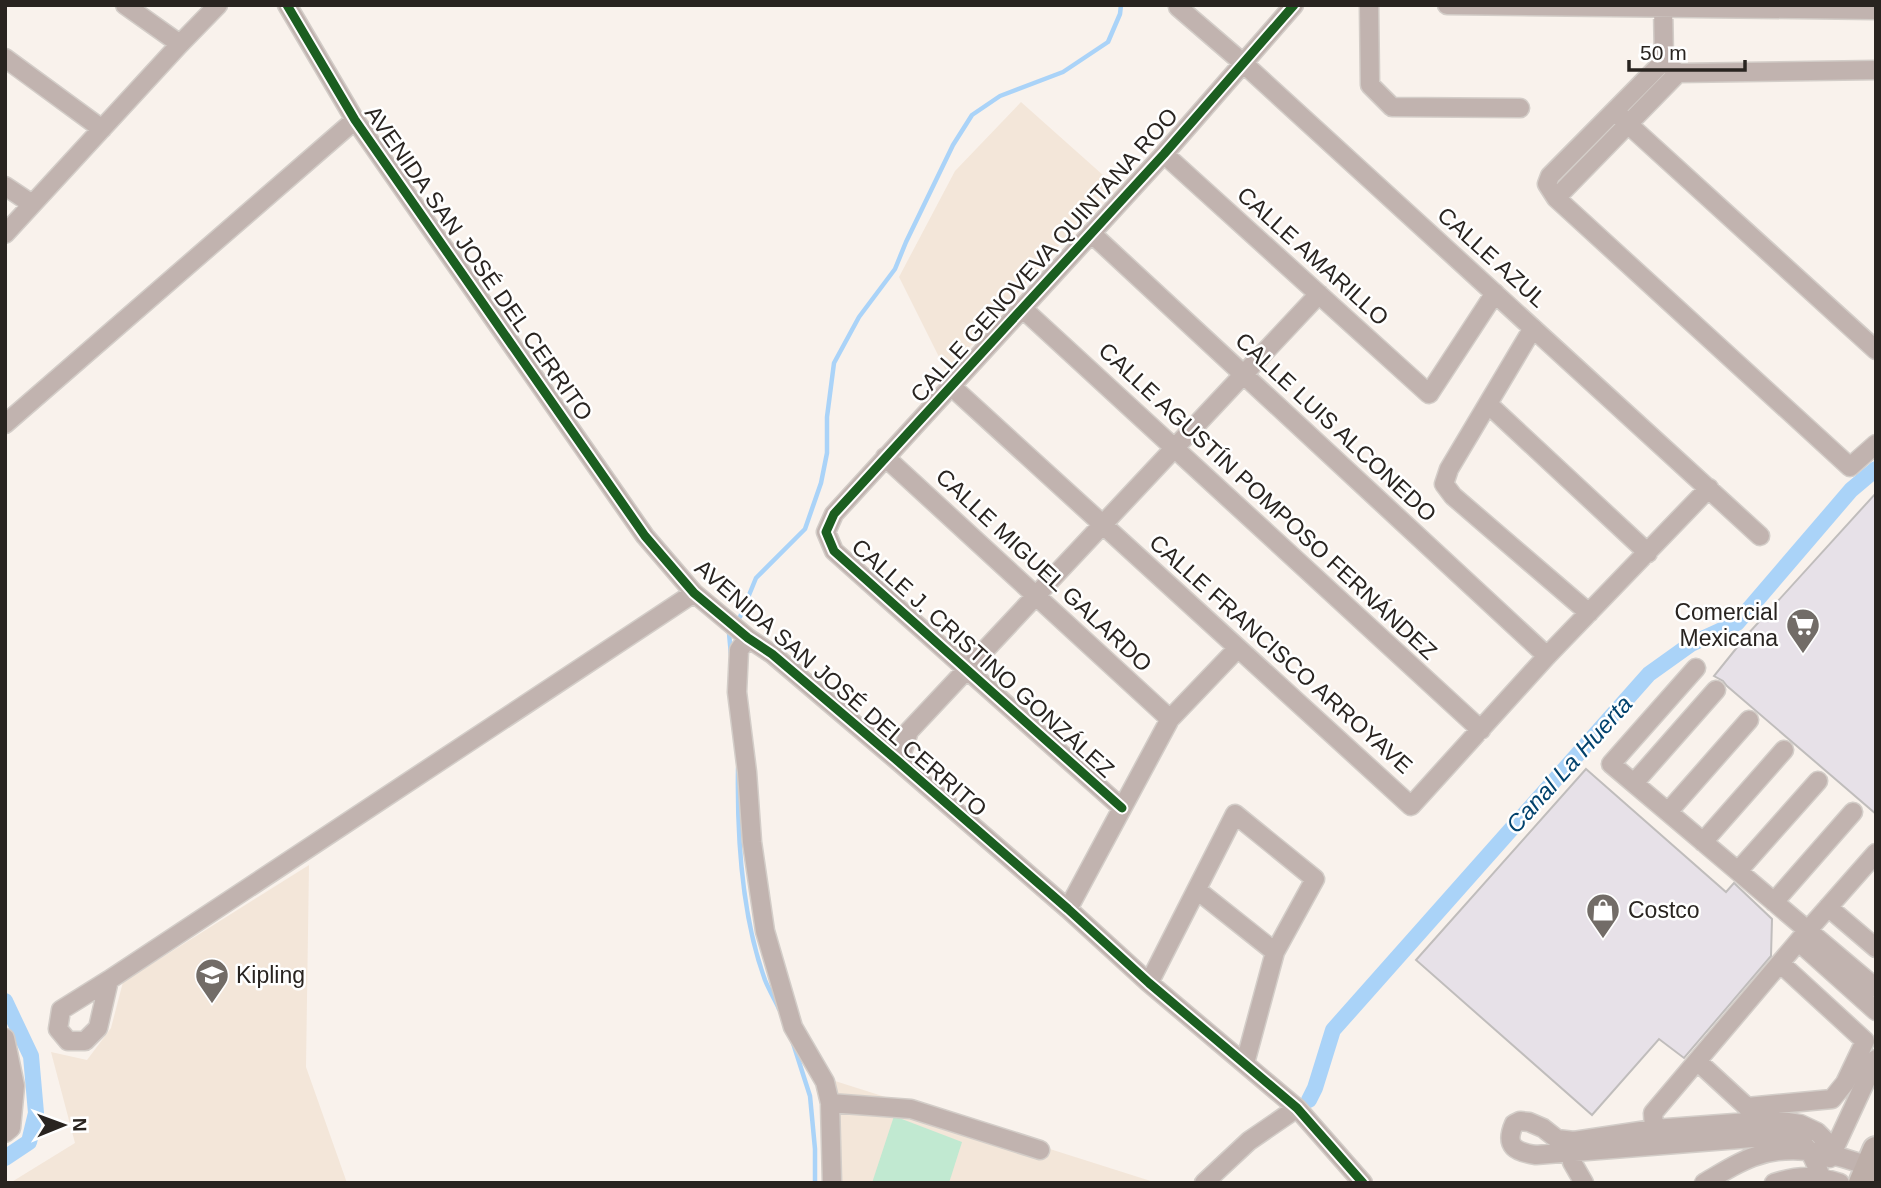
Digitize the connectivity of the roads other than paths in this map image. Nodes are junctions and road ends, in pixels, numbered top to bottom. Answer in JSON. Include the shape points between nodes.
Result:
{"nodes":[{"id":1,"x":125,"y":5,"type":"edge"},
{"id":2,"x":218,"y":5,"type":"edge"},
{"id":3,"x":287,"y":5,"type":"edge"},
{"id":4,"x":1294,"y":5,"type":"edge"},
{"id":5,"x":1369,"y":5,"type":"edge"},
{"id":6,"x":1447,"y":5,"type":"edge"},
{"id":7,"x":1663,"y":6,"type":"edge"},
{"id":8,"x":1178,"y":7,"type":"dead end"},
{"id":9,"x":1876,"y":10,"type":"edge"},
{"id":10,"x":180,"y":44,"type":"junction"},
{"id":11,"x":5,"y":58,"type":"edge"},
{"id":12,"x":1664,"y":61,"type":"junction"},
{"id":13,"x":1243,"y":63,"type":"junction"},
{"id":14,"x":1876,"y":69,"type":"edge"},
{"id":15,"x":1678,"y":73,"type":"junction"},
{"id":16,"x":1520,"y":108,"type":"dead end"},
{"id":17,"x":1616,"y":111,"type":"junction"},
{"id":18,"x":355,"y":120,"type":"junction"},
{"id":19,"x":1629,"y":125,"type":"junction"},
{"id":20,"x":102,"y":129,"type":"junction"},
{"id":21,"x":1164,"y":154,"type":"junction"},
{"id":22,"x":5,"y":186,"type":"edge"},
{"id":23,"x":1556,"y":198,"type":"junction"},
{"id":24,"x":32,"y":204,"type":"junction"},
{"id":25,"x":1091,"y":233,"type":"junction"},
{"id":26,"x":5,"y":234,"type":"edge"},
{"id":27,"x":1495,"y":293,"type":"junction"},
{"id":28,"x":1319,"y":294,"type":"junction"},
{"id":29,"x":1022,"y":308,"type":"junction"},
{"id":30,"x":1533,"y":328,"type":"junction"},
{"id":31,"x":1876,"y":350,"type":"edge"},
{"id":32,"x":1244,"y":375,"type":"junction"},
{"id":33,"x":951,"y":386,"type":"junction"},
{"id":34,"x":1488,"y":404,"type":"junction"},
{"id":35,"x":5,"y":424,"type":"edge"},
{"id":36,"x":1876,"y":444,"type":"edge"},
{"id":37,"x":1175,"y":448,"type":"junction"},
{"id":38,"x":886,"y":457,"type":"junction"},
{"id":39,"x":1709,"y":488,"type":"junction"},
{"id":40,"x":1103,"y":524,"type":"junction"},
{"id":41,"x":826,"y":532,"type":"joint"},
{"id":42,"x":1760,"y":536,"type":"dead end"},
{"id":43,"x":1648,"y":552,"type":"junction"},
{"id":44,"x":694,"y":593,"type":"junction"},
{"id":45,"x":1036,"y":596,"type":"junction"},
{"id":46,"x":1589,"y":613,"type":"junction"},
{"id":47,"x":748,"y":638,"type":"junction"},
{"id":48,"x":1238,"y":648,"type":"junction"},
{"id":49,"x":1548,"y":656,"type":"junction"},
{"id":50,"x":1696,"y":668,"type":"dead end"},
{"id":51,"x":966,"y":670,"type":"junction"},
{"id":52,"x":1716,"y":690,"type":"dead end"},
{"id":53,"x":1170,"y":719,"type":"junction"},
{"id":54,"x":1749,"y":720,"type":"dead end"},
{"id":55,"x":1480,"y":730,"type":"junction"},
{"id":56,"x":909,"y":731,"type":"junction"},
{"id":57,"x":874,"y":741,"type":"junction"},
{"id":58,"x":1784,"y":751,"type":"dead end"},
{"id":59,"x":899,"y":762,"type":"junction"},
{"id":60,"x":1818,"y":780,"type":"dead end"},
{"id":61,"x":1634,"y":783,"type":"junction"},
{"id":62,"x":1122,"y":808,"type":"junction"},
{"id":63,"x":1668,"y":812,"type":"junction"},
{"id":64,"x":1853,"y":812,"type":"dead end"},
{"id":65,"x":1703,"y":842,"type":"junction"},
{"id":66,"x":1876,"y":853,"type":"edge"},
{"id":67,"x":1738,"y":871,"type":"junction"},
{"id":68,"x":1197,"y":890,"type":"junction"},
{"id":69,"x":1774,"y":902,"type":"junction"},
{"id":70,"x":1828,"y":907,"type":"junction"},
{"id":71,"x":1068,"y":909,"type":"junction"},
{"id":72,"x":1804,"y":936,"type":"junction"},
{"id":73,"x":1876,"y":947,"type":"edge"},
{"id":74,"x":1275,"y":953,"type":"junction"},
{"id":75,"x":1780,"y":963,"type":"junction"},
{"id":76,"x":109,"y":980,"type":"dead end"},
{"id":77,"x":1149,"y":983,"type":"junction"},
{"id":78,"x":1876,"y":988,"type":"edge"},
{"id":79,"x":1876,"y":1011,"type":"edge"},
{"id":80,"x":5,"y":1038,"type":"edge"},
{"id":81,"x":1876,"y":1059,"type":"edge"},
{"id":82,"x":1697,"y":1061,"type":"junction"},
{"id":83,"x":1245,"y":1063,"type":"junction"},
{"id":84,"x":830,"y":1103,"type":"junction"},
{"id":85,"x":1297,"y":1108,"type":"junction"},
{"id":86,"x":1654,"y":1129,"type":"junction"},
{"id":87,"x":5,"y":1133,"type":"edge"},
{"id":88,"x":1040,"y":1150,"type":"dead end"},
{"id":89,"x":1811,"y":1151,"type":"junction"},
{"id":90,"x":1832,"y":1154,"type":"junction"},
{"id":91,"x":1572,"y":1162,"type":"dead end"},
{"id":92,"x":1871,"y":1167,"type":"edge"},
{"id":93,"x":1820,"y":1180,"type":"edge"},
{"id":94,"x":832,"y":1183,"type":"edge"},
{"id":95,"x":1204,"y":1183,"type":"edge"},
{"id":96,"x":1363,"y":1183,"type":"edge"},
{"id":97,"x":1584,"y":1183,"type":"edge"},
{"id":98,"x":1704,"y":1183,"type":"edge"},
{"id":99,"x":1774,"y":1183,"type":"edge"},
{"id":100,"x":1840,"y":1183,"type":"edge"}],
"edges":[{"from":1,"to":10,"type":"street"},
{"from":2,"to":10,"type":"street"},
{"from":3,"to":18,"type":"street","name":"AVENIDA SAN JOSÉ DEL CERRITO"},
{"from":4,"to":13,"type":"street","name":"CALLE GENOVEVA QUINTANA ROO"},
{"from":5,"to":16,"type":"street","via":[[1370,85],[1392,107]]},
{"from":6,"to":7,"type":"street"},
{"from":7,"to":9,"type":"street"},
{"from":7,"to":12,"type":"street"},
{"from":8,"to":13,"type":"street","name":"CALLE AZUL"},
{"from":10,"to":20,"type":"street"},
{"from":11,"to":20,"type":"street"},
{"from":12,"to":15,"type":"street"},
{"from":12,"to":17,"type":"street"},
{"from":13,"to":21,"type":"street","name":"CALLE GENOVEVA QUINTANA ROO"},
{"from":13,"to":27,"type":"street","name":"CALLE AZUL"},
{"from":14,"to":15,"type":"street"},
{"from":15,"to":19,"type":"street"},
{"from":17,"to":19,"type":"street"},
{"from":17,"to":23,"type":"street","via":[[1550,176],[1547,184]]},
{"from":18,"to":35,"type":"street"},
{"from":18,"to":44,"type":"street","name":"AVENIDA SAN JOSÉ DEL CERRITO","via":[[645,536]]},
{"from":19,"to":23,"type":"street"},
{"from":19,"to":31,"type":"street"},
{"from":20,"to":24,"type":"street"},
{"from":21,"to":25,"type":"street","name":"CALLE GENOVEVA QUINTANA ROO"},
{"from":21,"to":28,"type":"street","name":"CALLE AMARILLO"},
{"from":22,"to":24,"type":"street"},
{"from":23,"to":36,"type":"street","via":[[1850,467]]},
{"from":24,"to":26,"type":"street"},
{"from":25,"to":29,"type":"street","name":"CALLE GENOVEVA QUINTANA ROO"},
{"from":25,"to":32,"type":"street","name":"CALLE LUIS ALCONEDO"},
{"from":27,"to":28,"type":"street","name":"CALLE AMARILLO","via":[[1429,394]]},
{"from":27,"to":30,"type":"street","name":"CALLE AZUL"},
{"from":28,"to":32,"type":"street"},
{"from":29,"to":33,"type":"street","name":"CALLE GENOVEVA QUINTANA ROO"},
{"from":29,"to":37,"type":"street","name":"CALLE AGUSTÍN POMPOSO FERNÁNDEZ"},
{"from":30,"to":34,"type":"street"},
{"from":30,"to":39,"type":"street","name":"CALLE AZUL"},
{"from":32,"to":37,"type":"street"},
{"from":32,"to":49,"type":"street","name":"CALLE LUIS ALCONEDO"},
{"from":33,"to":38,"type":"street","name":"CALLE GENOVEVA QUINTANA ROO"},
{"from":33,"to":40,"type":"street","name":"CALLE FRANCISCO ARROYAVE"},
{"from":34,"to":43,"type":"street"},
{"from":34,"to":46,"type":"street","via":[[1444,484]]},
{"from":37,"to":40,"type":"street"},
{"from":37,"to":55,"type":"street","name":"CALLE AGUSTÍN POMPOSO FERNÁNDEZ"},
{"from":38,"to":41,"type":"street","name":"CALLE GENOVEVA QUINTANA ROO","via":[[834,514]]},
{"from":38,"to":45,"type":"street","name":"CALLE MIGUEL GALARDO"},
{"from":39,"to":42,"type":"street","name":"CALLE AZUL"},
{"from":39,"to":43,"type":"street","name":"CALLE FRANCISCO ARROYAVE"},
{"from":40,"to":45,"type":"street"},
{"from":40,"to":48,"type":"street","name":"CALLE FRANCISCO ARROYAVE"},
{"from":41,"to":51,"type":"street","name":"CALLE J. CRISTINO GONZÁLEZ","via":[[834,551]]},
{"from":43,"to":46,"type":"street","name":"CALLE FRANCISCO ARROYAVE"},
{"from":44,"to":47,"type":"street","name":"AVENIDA SAN JOSÉ DEL CERRITO"},
{"from":44,"to":76,"type":"street"},
{"from":45,"to":51,"type":"street"},
{"from":45,"to":53,"type":"street","name":"CALLE MIGUEL GALARDO"},
{"from":46,"to":49,"type":"street","name":"CALLE FRANCISCO ARROYAVE"},
{"from":47,"to":57,"type":"street","name":"AVENIDA SAN JOSÉ DEL CERRITO"},
{"from":47,"to":84,"type":"street","via":[[739,650],[737,692],[765,931],[793,1027],[825,1082]]},
{"from":48,"to":53,"type":"street"},
{"from":48,"to":55,"type":"street","name":"CALLE FRANCISCO ARROYAVE","via":[[1411,806]]},
{"from":49,"to":55,"type":"street","name":"CALLE FRANCISCO ARROYAVE"},
{"from":50,"to":61,"type":"street","via":[[1611,764]]},
{"from":51,"to":56,"type":"street"},
{"from":51,"to":62,"type":"street","name":"CALLE J. CRISTINO GONZÁLEZ"},
{"from":52,"to":61,"type":"street"},
{"from":53,"to":62,"type":"street"},
{"from":54,"to":63,"type":"street"},
{"from":56,"to":57,"type":"street"},
{"from":56,"to":59,"type":"street"},
{"from":57,"to":59,"type":"street","name":"AVENIDA SAN JOSÉ DEL CERRITO"},
{"from":58,"to":65,"type":"street"},
{"from":59,"to":71,"type":"street","name":"AVENIDA SAN JOSÉ DEL CERRITO"},
{"from":60,"to":67,"type":"street"},
{"from":61,"to":63,"type":"street"},
{"from":62,"to":71,"type":"street"},
{"from":63,"to":65,"type":"street"},
{"from":64,"to":69,"type":"street"},
{"from":65,"to":67,"type":"street"},
{"from":66,"to":70,"type":"street"},
{"from":67,"to":69,"type":"street"},
{"from":68,"to":74,"type":"street"},
{"from":68,"to":74,"type":"street","via":[[1235,814],[1315,879]]},
{"from":68,"to":77,"type":"street"},
{"from":69,"to":72,"type":"street"},
{"from":70,"to":72,"type":"street"},
{"from":70,"to":73,"type":"street"},
{"from":71,"to":77,"type":"street","name":"AVENIDA SAN JOSÉ DEL CERRITO"},
{"from":72,"to":75,"type":"street"},
{"from":72,"to":78,"type":"street"},
{"from":72,"to":79,"type":"street"},
{"from":74,"to":83,"type":"street"},
{"from":75,"to":82,"type":"street"},
{"from":75,"to":82,"type":"street","via":[[1865,1041],[1832,1099],[1748,1107]]},
{"from":77,"to":83,"type":"street","name":"AVENIDA SAN JOSÉ DEL CERRITO"},
{"from":80,"to":87,"type":"street","via":[[15,1086],[11,1128]]},
{"from":81,"to":90,"type":"street"},
{"from":82,"to":86,"type":"street","via":[[1653,1113]]},
{"from":83,"to":85,"type":"street","name":"AVENIDA SAN JOSÉ DEL CERRITO"},
{"from":84,"to":88,"type":"street","via":[[911,1109]]},
{"from":84,"to":94,"type":"street"},
{"from":85,"to":95,"type":"street","via":[[1249,1141]]},
{"from":85,"to":96,"type":"street","name":"AVENIDA SAN JOSÉ DEL CERRITO"},
{"from":86,"to":89,"type":"street","via":[[1574,1141],[1557,1139],[1520,1121],[1514,1124],[1510,1139],[1520,1152],[1536,1155],[1778,1136],[1793,1138]]},
{"from":86,"to":90,"type":"street","via":[[1775,1120],[1817,1132]]},
{"from":89,"to":90,"type":"street"},
{"from":89,"to":93,"type":"street"},
{"from":89,"to":98,"type":"street","via":[[1752,1157]]},
{"from":90,"to":92,"type":"street"},
{"from":90,"to":93,"type":"street"},
{"from":91,"to":97,"type":"street"},
{"from":93,"to":99,"type":"street","via":[[1794,1177]]},
{"from":93,"to":100,"type":"street"}]}
